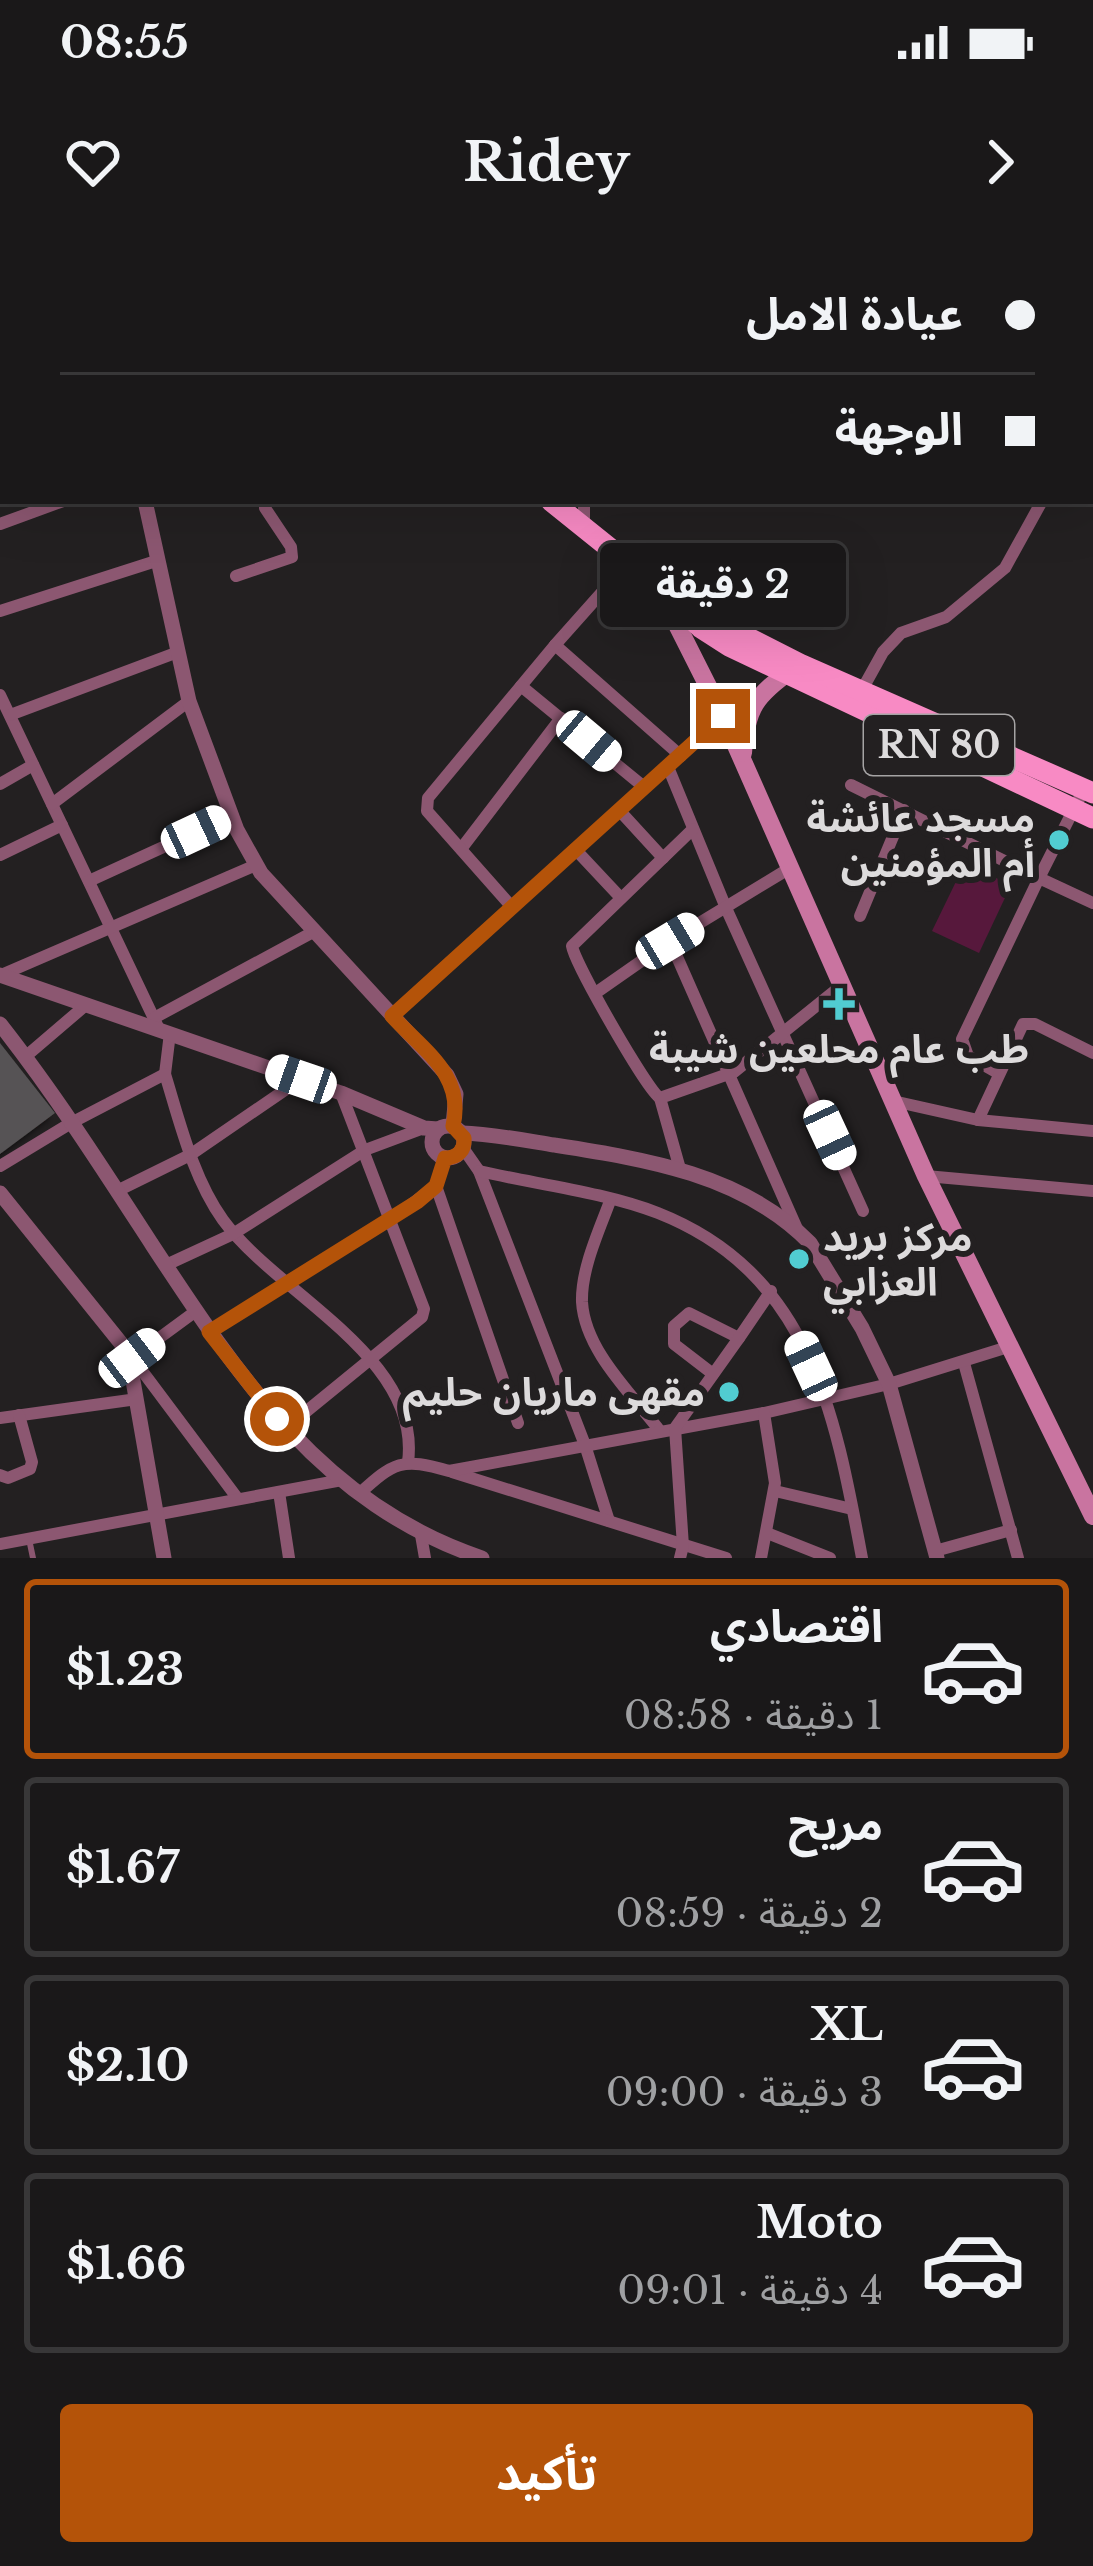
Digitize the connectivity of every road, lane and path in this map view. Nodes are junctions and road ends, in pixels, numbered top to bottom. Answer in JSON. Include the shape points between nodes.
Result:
{"nodes":[{"id":1,"x":55,"y":504,"type":"edge"},
{"id":2,"x":146,"y":504,"type":"edge"},
{"id":3,"x":266,"y":504,"type":"edge"},
{"id":4,"x":555,"y":504,"type":"edge"},
{"id":5,"x":584,"y":504,"type":"edge"},
{"id":6,"x":1040,"y":504,"type":"edge"},
{"id":7,"x":0,"y":524,"type":"edge"},
{"id":8,"x":584,"y":528,"type":"junction"},
{"id":9,"x":156,"y":561,"type":"junction"},
{"id":10,"x":628,"y":563,"type":"junction"},
{"id":11,"x":236,"y":576,"type":"dead end"},
{"id":12,"x":658,"y":587,"type":"junction"},
{"id":13,"x":0,"y":611,"type":"edge"},
{"id":14,"x":555,"y":645,"type":"junction"},
{"id":15,"x":178,"y":652,"type":"junction"},
{"id":16,"x":792,"y":669,"type":"junction"},
{"id":17,"x":521,"y":686,"type":"junction"},
{"id":18,"x":863,"y":688,"type":"junction"},
{"id":19,"x":0,"y":695,"type":"edge"},
{"id":20,"x":189,"y":701,"type":"junction"},
{"id":21,"x":10,"y":715,"type":"junction"},
{"id":22,"x":723,"y":716,"type":"junction"},
{"id":23,"x":562,"y":718,"type":"junction"},
{"id":24,"x":969,"y":748,"type":"junction"},
{"id":25,"x":681,"y":756,"type":"junction"},
{"id":26,"x":742,"y":758,"type":"junction"},
{"id":27,"x":33,"y":765,"type":"junction"},
{"id":28,"x":668,"y":766,"type":"junction"},
{"id":29,"x":0,"y":784,"type":"edge"},
{"id":30,"x":851,"y":785,"type":"dead end"},
{"id":31,"x":644,"y":788,"type":"junction"},
{"id":32,"x":1086,"y":802,"type":"edge"},
{"id":33,"x":52,"y":804,"type":"junction"},
{"id":34,"x":619,"y":810,"type":"junction"},
{"id":35,"x":904,"y":810,"type":"junction"},
{"id":36,"x":231,"y":815,"type":"junction"},
{"id":37,"x":62,"y":825,"type":"junction"},
{"id":38,"x":693,"y":829,"type":"junction"},
{"id":39,"x":460,"y":849,"type":"junction"},
{"id":40,"x":575,"y":849,"type":"junction"},
{"id":41,"x":0,"y":855,"type":"edge"},
{"id":42,"x":662,"y":858,"type":"junction"},
{"id":43,"x":256,"y":866,"type":"junction"},
{"id":44,"x":790,"y":868,"type":"junction"},
{"id":45,"x":1039,"y":878,"type":"junction"},
{"id":46,"x":88,"y":881,"type":"junction"},
{"id":47,"x":620,"y":897,"type":"junction"},
{"id":48,"x":1093,"y":904,"type":"edge"},
{"id":49,"x":511,"y":906,"type":"junction"},
{"id":50,"x":726,"y":908,"type":"junction"},
{"id":51,"x":860,"y":916,"type":"dead end"},
{"id":52,"x":109,"y":925,"type":"junction"},
{"id":53,"x":315,"y":931,"type":"junction"},
{"id":54,"x":670,"y":941,"type":"junction"},
{"id":55,"x":0,"y":975,"type":"edge"},
{"id":56,"x":841,"y":986,"type":"junction"},
{"id":57,"x":597,"y":992,"type":"junction"},
{"id":58,"x":87,"y":1004,"type":"junction"},
{"id":59,"x":392,"y":1016,"type":"junction"},
{"id":60,"x":0,"y":1024,"type":"edge"},
{"id":61,"x":161,"y":1027,"type":"junction"},
{"id":62,"x":782,"y":1034,"type":"junction"},
{"id":63,"x":1093,"y":1053,"type":"edge"},
{"id":64,"x":26,"y":1057,"type":"junction"},
{"id":65,"x":998,"y":1072,"type":"junction"},
{"id":66,"x":165,"y":1074,"type":"junction"},
{"id":67,"x":729,"y":1074,"type":"junction"},
{"id":68,"x":301,"y":1079,"type":"junction"},
{"id":69,"x":341,"y":1093,"type":"junction"},
{"id":70,"x":660,"y":1098,"type":"junction"},
{"id":71,"x":893,"y":1101,"type":"junction"},
{"id":72,"x":978,"y":1120,"type":"junction"},
{"id":73,"x":71,"y":1123,"type":"junction"},
{"id":74,"x":1093,"y":1131,"type":"edge"},
{"id":75,"x":448,"y":1133,"type":"junction"},
{"id":76,"x":365,"y":1150,"type":"junction"},
{"id":77,"x":190,"y":1155,"type":"junction"},
{"id":78,"x":445,"y":1158,"type":"junction"},
{"id":79,"x":0,"y":1166,"type":"edge"},
{"id":80,"x":680,"y":1169,"type":"junction"},
{"id":81,"x":479,"y":1171,"type":"junction"},
{"id":82,"x":926,"y":1176,"type":"junction"},
{"id":83,"x":436,"y":1186,"type":"junction"},
{"id":84,"x":117,"y":1191,"type":"junction"},
{"id":85,"x":1093,"y":1191,"type":"edge"},
{"id":86,"x":610,"y":1201,"type":"junction"},
{"id":87,"x":3,"y":1202,"type":"edge"},
{"id":88,"x":863,"y":1211,"type":"dead end"},
{"id":89,"x":390,"y":1220,"type":"junction"},
{"id":90,"x":798,"y":1231,"type":"junction"},
{"id":91,"x":233,"y":1234,"type":"junction"},
{"id":92,"x":166,"y":1265,"type":"junction"},
{"id":93,"x":285,"y":1283,"type":"junction"},
{"id":94,"x":771,"y":1291,"type":"junction"},
{"id":95,"x":196,"y":1311,"type":"junction"},
{"id":96,"x":209,"y":1332,"type":"junction"},
{"id":97,"x":739,"y":1338,"type":"junction"},
{"id":98,"x":1008,"y":1347,"type":"junction"},
{"id":99,"x":130,"y":1355,"type":"junction"},
{"id":100,"x":369,"y":1357,"type":"junction"},
{"id":101,"x":964,"y":1363,"type":"junction"},
{"id":102,"x":713,"y":1374,"type":"junction"},
{"id":103,"x":889,"y":1384,"type":"junction"},
{"id":104,"x":825,"y":1398,"type":"junction"},
{"id":105,"x":137,"y":1399,"type":"junction"},
{"id":106,"x":764,"y":1413,"type":"junction"},
{"id":107,"x":19,"y":1415,"type":"junction"},
{"id":108,"x":0,"y":1418,"type":"edge"},
{"id":109,"x":518,"y":1423,"type":"dead end"},
{"id":110,"x":286,"y":1428,"type":"junction"},
{"id":111,"x":675,"y":1428,"type":"junction"},
{"id":112,"x":660,"y":1431,"type":"junction"},
{"id":113,"x":585,"y":1445,"type":"junction"},
{"id":114,"x":408,"y":1462,"type":"junction"},
{"id":115,"x":449,"y":1471,"type":"junction"},
{"id":116,"x":0,"y":1474,"type":"edge"},
{"id":117,"x":342,"y":1480,"type":"junction"},
{"id":118,"x":775,"y":1491,"type":"junction"},
{"id":119,"x":279,"y":1492,"type":"junction"},
{"id":120,"x":359,"y":1494,"type":"junction"},
{"id":121,"x":238,"y":1499,"type":"junction"},
{"id":122,"x":853,"y":1509,"type":"junction"},
{"id":123,"x":157,"y":1516,"type":"junction"},
{"id":124,"x":1093,"y":1516,"type":"edge"},
{"id":125,"x":609,"y":1521,"type":"junction"},
{"id":126,"x":1011,"y":1530,"type":"junction"},
{"id":127,"x":766,"y":1533,"type":"junction"},
{"id":128,"x":421,"y":1535,"type":"junction"},
{"id":129,"x":28,"y":1539,"type":"junction"},
{"id":130,"x":0,"y":1544,"type":"edge"},
{"id":131,"x":681,"y":1552,"type":"edge"},
{"id":132,"x":936,"y":1554,"type":"edge"},
{"id":133,"x":32,"y":1558,"type":"edge"},
{"id":134,"x":164,"y":1558,"type":"edge"},
{"id":135,"x":289,"y":1558,"type":"edge"},
{"id":136,"x":424,"y":1558,"type":"edge"},
{"id":137,"x":482,"y":1558,"type":"edge"},
{"id":138,"x":726,"y":1558,"type":"edge"},
{"id":139,"x":761,"y":1558,"type":"edge"},
{"id":140,"x":830,"y":1558,"type":"edge"},
{"id":141,"x":862,"y":1558,"type":"edge"},
{"id":142,"x":1018,"y":1558,"type":"edge"}],
"edges":[{"from":1,"to":7,"type":"street"},
{"from":2,"to":9,"type":"street"},
{"from":3,"to":11,"type":"street","via":[[292,556]]},
{"from":4,"to":8,"type":"main road","number":"RN 80"},
{"from":5,"to":8,"type":"street"},
{"from":6,"to":18,"type":"street","via":[[1005,568],[946,617],[901,632]]},
{"from":8,"to":10,"type":"main road","number":"RN 80"},
{"from":9,"to":13,"type":"street"},
{"from":9,"to":15,"type":"street"},
{"from":10,"to":12,"type":"main road","number":"RN 80"},
{"from":10,"to":14,"type":"street"},
{"from":12,"to":16,"type":"main road","number":"RN 80","via":[[701,628]]},
{"from":12,"to":22,"type":"main road"},
{"from":14,"to":17,"type":"street"},
{"from":14,"to":25,"type":"street"},
{"from":15,"to":20,"type":"street"},
{"from":15,"to":21,"type":"street"},
{"from":16,"to":18,"type":"main road","number":"RN 80"},
{"from":16,"to":24,"type":"main road","number":"RN 80"},
{"from":16,"to":26,"type":"main road","via":[[748,713]]},
{"from":17,"to":23,"type":"street"},
{"from":17,"to":39,"type":"street","via":[[428,798],[427,811]]},
{"from":18,"to":24,"type":"main road","number":"RN 80"},
{"from":19,"to":21,"type":"street"},
{"from":20,"to":33,"type":"street"},
{"from":20,"to":36,"type":"street"},
{"from":21,"to":27,"type":"street"},
{"from":22,"to":25,"type":"street"},
{"from":22,"to":26,"type":"main road"},
{"from":23,"to":31,"type":"street"},
{"from":23,"to":39,"type":"street"},
{"from":24,"to":32,"type":"main road","number":"RN 80"},
{"from":25,"to":28,"type":"street"},
{"from":26,"to":44,"type":"main road"},
{"from":27,"to":29,"type":"street"},
{"from":27,"to":33,"type":"street"},
{"from":28,"to":31,"type":"street"},
{"from":28,"to":38,"type":"street"},
{"from":30,"to":35,"type":"street"},
{"from":31,"to":34,"type":"street"},
{"from":32,"to":45,"type":"street"},
{"from":33,"to":37,"type":"street"},
{"from":34,"to":40,"type":"street"},
{"from":34,"to":42,"type":"street"},
{"from":35,"to":45,"type":"street"},
{"from":35,"to":51,"type":"street"},
{"from":36,"to":43,"type":"street"},
{"from":36,"to":46,"type":"street"},
{"from":37,"to":41,"type":"street"},
{"from":37,"to":46,"type":"street"},
{"from":38,"to":42,"type":"street"},
{"from":38,"to":50,"type":"street"},
{"from":39,"to":49,"type":"street"},
{"from":40,"to":47,"type":"street"},
{"from":40,"to":49,"type":"street"},
{"from":42,"to":47,"type":"street"},
{"from":43,"to":52,"type":"street"},
{"from":43,"to":53,"type":"street"},
{"from":44,"to":50,"type":"street"},
{"from":44,"to":56,"type":"main road"},
{"from":45,"to":48,"type":"street"},
{"from":45,"to":65,"type":"street","via":[[962,1039],[968,1056]]},
{"from":46,"to":52,"type":"street"},
{"from":47,"to":57,"type":"street","via":[[572,946]]},
{"from":49,"to":59,"type":"street"},
{"from":50,"to":54,"type":"street"},
{"from":50,"to":62,"type":"street"},
{"from":52,"to":55,"type":"street"},
{"from":52,"to":61,"type":"street"},
{"from":53,"to":59,"type":"street"},
{"from":53,"to":61,"type":"street"},
{"from":54,"to":57,"type":"street"},
{"from":54,"to":67,"type":"street"},
{"from":55,"to":58,"type":"street"},
{"from":56,"to":62,"type":"street"},
{"from":56,"to":71,"type":"main road"},
{"from":57,"to":70,"type":"street"},
{"from":58,"to":61,"type":"street"},
{"from":58,"to":64,"type":"street"},
{"from":59,"to":75,"type":"street","via":[[453,1084],[457,1107]]},
{"from":60,"to":64,"type":"street"},
{"from":61,"to":66,"type":"street"},
{"from":61,"to":68,"type":"street"},
{"from":62,"to":67,"type":"street"},
{"from":62,"to":88,"type":"street"},
{"from":63,"to":65,"type":"street","via":[[1028,1022]]},
{"from":64,"to":73,"type":"street"},
{"from":65,"to":72,"type":"street"},
{"from":66,"to":73,"type":"street"},
{"from":66,"to":77,"type":"street"},
{"from":67,"to":70,"type":"street"},
{"from":67,"to":90,"type":"street"},
{"from":68,"to":69,"type":"street"},
{"from":68,"to":77,"type":"street"},
{"from":69,"to":75,"type":"street"},
{"from":69,"to":76,"type":"street"},
{"from":70,"to":80,"type":"street"},
{"from":71,"to":72,"type":"street"},
{"from":71,"to":82,"type":"main road"},
{"from":72,"to":74,"type":"street"},
{"from":73,"to":79,"type":"street"},
{"from":73,"to":84,"type":"street"},
{"from":75,"to":76,"type":"street"},
{"from":75,"to":78,"type":"street","via":[[456,1156]]},
{"from":75,"to":78,"type":"street","via":[[432,1143]]},
{"from":75,"to":80,"type":"street"},
{"from":75,"to":81,"type":"street"},
{"from":76,"to":89,"type":"street"},
{"from":76,"to":91,"type":"street"},
{"from":77,"to":84,"type":"street"},
{"from":77,"to":91,"type":"street"},
{"from":78,"to":83,"type":"street"},
{"from":80,"to":90,"type":"street","via":[[738,1192]]},
{"from":81,"to":86,"type":"street"},
{"from":81,"to":113,"type":"street"},
{"from":82,"to":85,"type":"street"},
{"from":82,"to":98,"type":"main road"},
{"from":83,"to":89,"type":"street"},
{"from":83,"to":109,"type":"street"},
{"from":84,"to":92,"type":"street"},
{"from":86,"to":94,"type":"street","via":[[713,1240]]},
{"from":86,"to":112,"type":"street","via":[[582,1300],[588,1328]]},
{"from":87,"to":99,"type":"street"},
{"from":89,"to":93,"type":"street"},
{"from":89,"to":100,"type":"street","via":[[424,1309]]},
{"from":90,"to":103,"type":"street"},
{"from":91,"to":92,"type":"street"},
{"from":91,"to":93,"type":"street"},
{"from":92,"to":95,"type":"street"},
{"from":93,"to":96,"type":"street"},
{"from":93,"to":100,"type":"street"},
{"from":94,"to":97,"type":"street"},
{"from":94,"to":104,"type":"street"},
{"from":95,"to":96,"type":"street"},
{"from":95,"to":99,"type":"street"},
{"from":96,"to":110,"type":"street"},
{"from":97,"to":102,"type":"street"},
{"from":97,"to":102,"type":"street","via":[[689,1312],[674,1326],[678,1348]]},
{"from":98,"to":101,"type":"street"},
{"from":98,"to":124,"type":"main road"},
{"from":99,"to":105,"type":"street"},
{"from":99,"to":121,"type":"street"},
{"from":100,"to":110,"type":"street"},
{"from":100,"to":114,"type":"street","via":[[409,1430]]},
{"from":101,"to":103,"type":"street"},
{"from":101,"to":126,"type":"street"},
{"from":102,"to":111,"type":"street"},
{"from":103,"to":104,"type":"street"},
{"from":103,"to":132,"type":"street"},
{"from":104,"to":106,"type":"street"},
{"from":104,"to":122,"type":"street"},
{"from":105,"to":107,"type":"street"},
{"from":105,"to":123,"type":"street"},
{"from":106,"to":111,"type":"street"},
{"from":106,"to":118,"type":"street"},
{"from":107,"to":108,"type":"street"},
{"from":107,"to":116,"type":"street","via":[[30,1469]]},
{"from":110,"to":117,"type":"street"},
{"from":111,"to":112,"type":"street"},
{"from":111,"to":131,"type":"street"},
{"from":112,"to":113,"type":"street"},
{"from":113,"to":115,"type":"street"},
{"from":113,"to":125,"type":"street"},
{"from":114,"to":115,"type":"street"},
{"from":114,"to":120,"type":"street","via":[[389,1467]]},
{"from":115,"to":125,"type":"street"},
{"from":117,"to":119,"type":"street"},
{"from":117,"to":120,"type":"street"},
{"from":118,"to":122,"type":"street"},
{"from":118,"to":127,"type":"street"},
{"from":119,"to":121,"type":"street"},
{"from":119,"to":135,"type":"street"},
{"from":120,"to":128,"type":"street"},
{"from":121,"to":123,"type":"street"},
{"from":122,"to":141,"type":"street"},
{"from":123,"to":129,"type":"street"},
{"from":123,"to":134,"type":"street"},
{"from":125,"to":131,"type":"street"},
{"from":126,"to":132,"type":"street"},
{"from":126,"to":142,"type":"street"},
{"from":127,"to":139,"type":"street"},
{"from":127,"to":140,"type":"street"},
{"from":128,"to":136,"type":"street"},
{"from":128,"to":137,"type":"street"},
{"from":129,"to":130,"type":"street"},
{"from":129,"to":133,"type":"lane"},
{"from":131,"to":138,"type":"street"}]}
